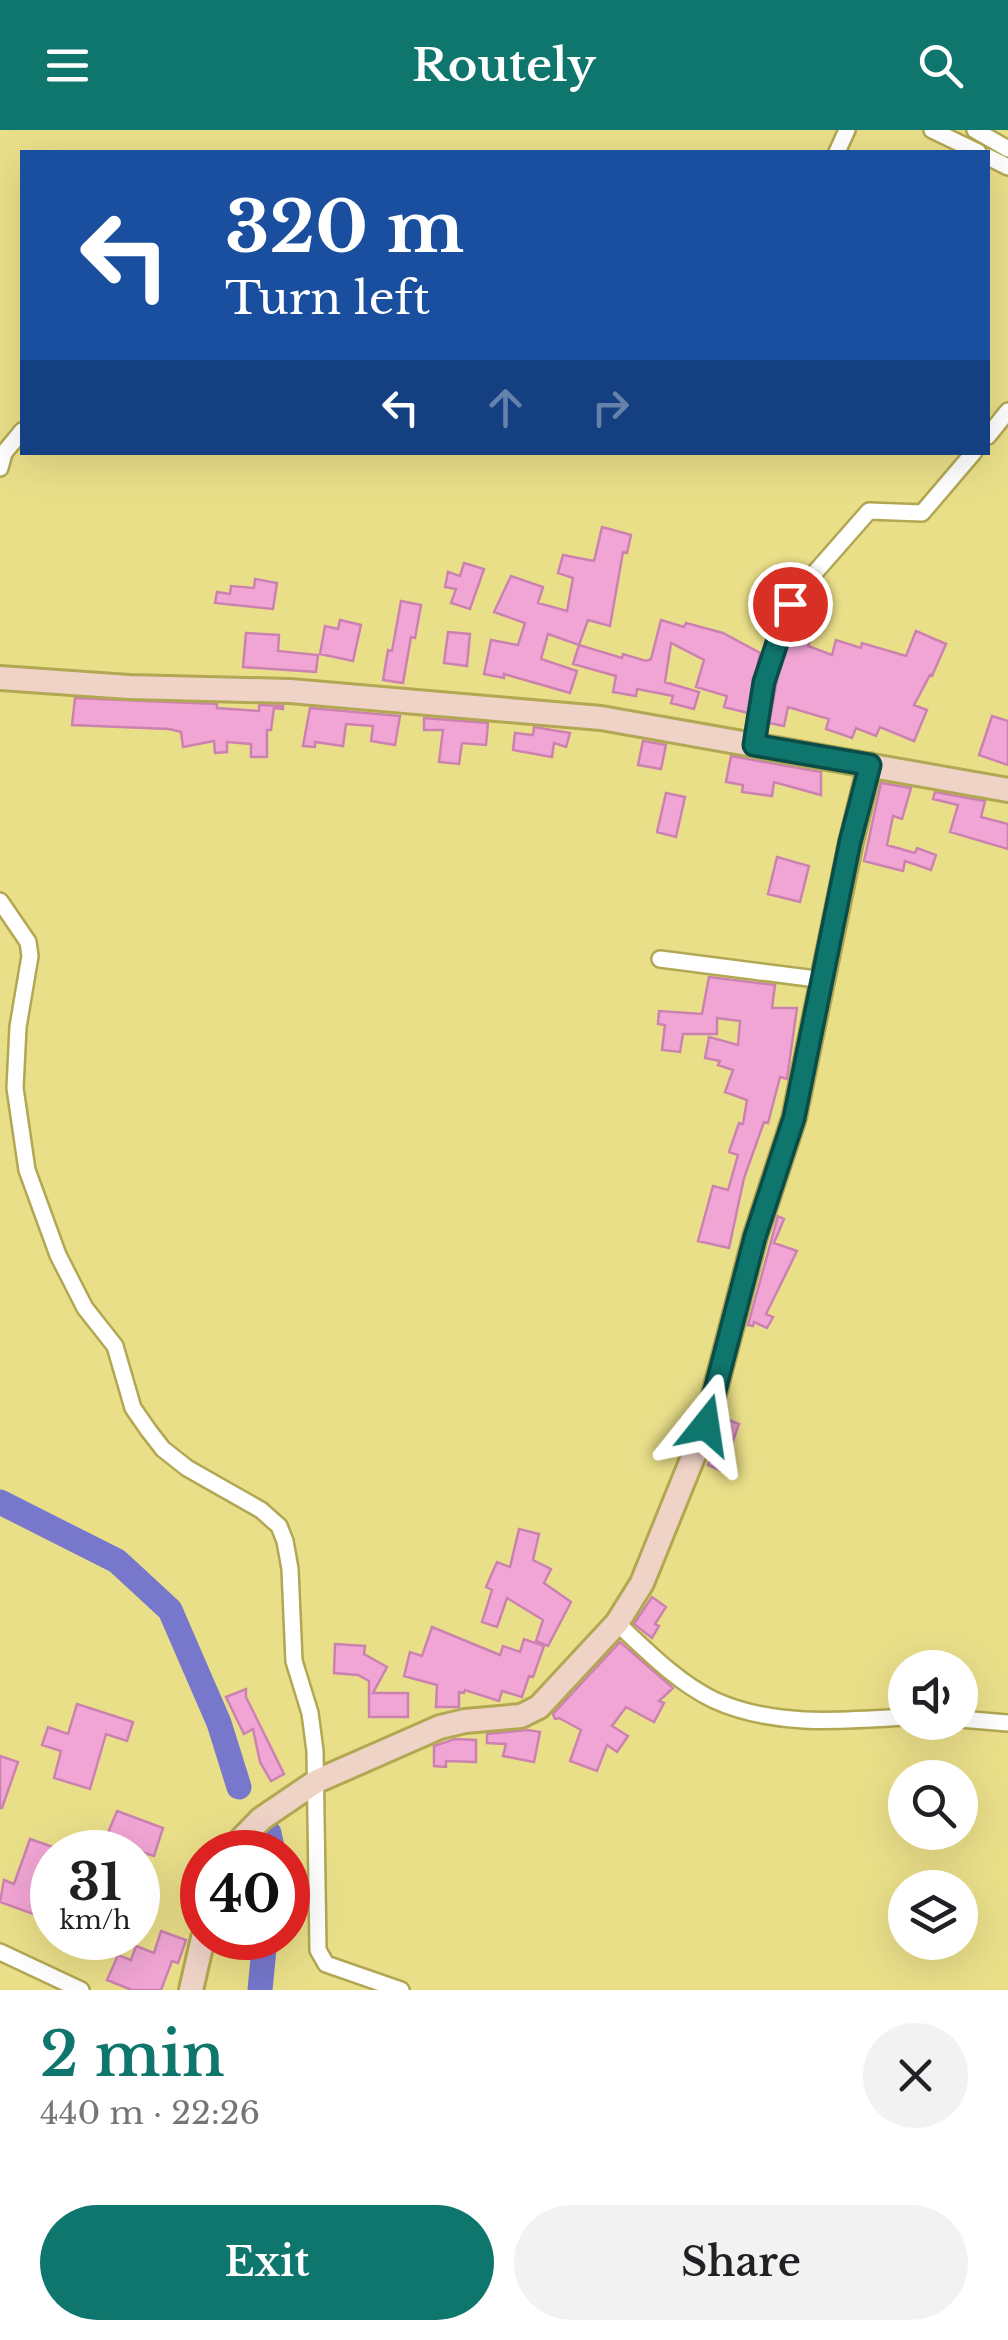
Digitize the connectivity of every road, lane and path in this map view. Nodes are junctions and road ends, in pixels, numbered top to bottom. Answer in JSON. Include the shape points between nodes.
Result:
{"nodes":[{"id":1,"x":932,"y":130,"type":"edge"},
{"id":2,"x":975,"y":130,"type":"edge"},
{"id":3,"x":1008,"y":149,"type":"edge"},
{"id":4,"x":974,"y":150,"type":"edge"},
{"id":5,"x":1008,"y":411,"type":"edge"},
{"id":6,"x":20,"y":433,"type":"edge"},
{"id":7,"x":990,"y":434,"type":"edge"},
{"id":8,"x":971,"y":455,"type":"edge"},
{"id":9,"x":0,"y":468,"type":"edge"},
{"id":10,"x":0,"y":678,"type":"edge"},
{"id":11,"x":754,"y":745,"type":"junction"},
{"id":12,"x":870,"y":765,"type":"junction"},
{"id":13,"x":1008,"y":790,"type":"edge"},
{"id":14,"x":0,"y":901,"type":"edge"},
{"id":15,"x":660,"y":959,"type":"dead end"},
{"id":16,"x":824,"y":980,"type":"junction"},
{"id":17,"x":617,"y":1623,"type":"junction"},
{"id":18,"x":888,"y":1718,"type":"edge"},
{"id":19,"x":978,"y":1720,"type":"edge"},
{"id":20,"x":1008,"y":1722,"type":"edge"},
{"id":21,"x":317,"y":1781,"type":"junction"},
{"id":22,"x":250,"y":1830,"type":"edge"},
{"id":23,"x":0,"y":1952,"type":"edge"},
{"id":24,"x":198,"y":1960,"type":"edge"},
{"id":25,"x":81,"y":1990,"type":"edge"},
{"id":26,"x":192,"y":1990,"type":"edge"},
{"id":27,"x":401,"y":1990,"type":"edge"}],
"edges":[{"from":1,"to":4,"type":"street"},
{"from":2,"to":3,"type":"street"},
{"from":5,"to":7,"type":"street"},
{"from":6,"to":9,"type":"street"},
{"from":8,"to":11,"type":"street","via":[[922,513],[869,511],[797,593],[764,682]]},
{"from":10,"to":11,"type":"street","via":[[442,702],[601,718]]},
{"from":11,"to":12,"type":"street"},
{"from":12,"to":13,"type":"street"},
{"from":12,"to":16,"type":"street"},
{"from":14,"to":21,"type":"street","via":[[28,942],[15,1088],[28,1170],[58,1255],[85,1308],[115,1346],[133,1408],[163,1448],[278,1526],[289,1554],[294,1660],[310,1714]]},
{"from":15,"to":16,"type":"street"},
{"from":16,"to":17,"type":"street","via":[[794,1118],[706,1425],[658,1548]]},
{"from":17,"to":18,"type":"street","via":[[694,1688],[743,1711],[806,1720]]},
{"from":17,"to":21,"type":"street","via":[[539,1707],[440,1728]]},
{"from":19,"to":20,"type":"street"},
{"from":21,"to":22,"type":"street"},
{"from":21,"to":27,"type":"street","via":[[318,1950],[326,1964]]},
{"from":23,"to":25,"type":"street"},
{"from":24,"to":26,"type":"street"}]}
